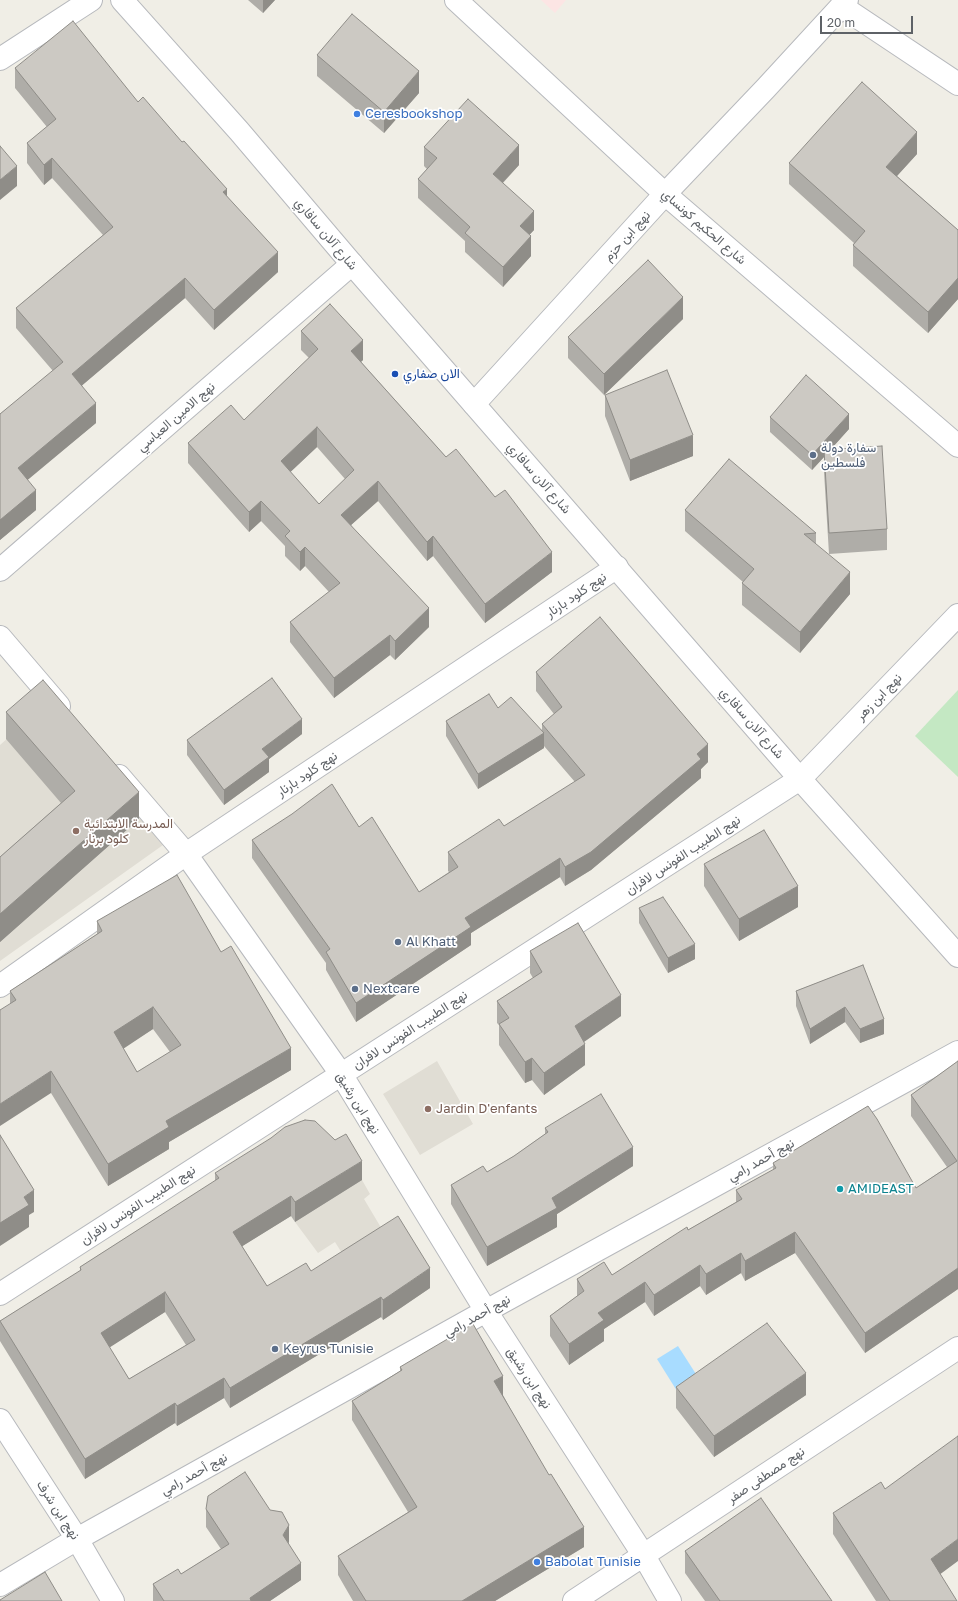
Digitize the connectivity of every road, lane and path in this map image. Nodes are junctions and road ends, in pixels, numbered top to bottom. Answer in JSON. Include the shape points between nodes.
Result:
{"nodes":[{"id":1,"x":91,"y":0,"type":"edge"},
{"id":2,"x":122,"y":0,"type":"edge"},
{"id":3,"x":456,"y":0,"type":"edge"},
{"id":4,"x":844,"y":3,"type":"edge"},
{"id":5,"x":0,"y":60,"type":"edge"},
{"id":6,"x":958,"y":84,"type":"edge"},
{"id":7,"x":665,"y":194,"type":"junction"},
{"id":8,"x":352,"y":264,"type":"junction"},
{"id":9,"x":474,"y":404,"type":"junction"},
{"id":10,"x":958,"y":446,"type":"edge"},
{"id":11,"x":617,"y":568,"type":"junction"},
{"id":12,"x":0,"y":570,"type":"edge"},
{"id":13,"x":958,"y":615,"type":"edge"},
{"id":14,"x":0,"y":637,"type":"edge"},
{"id":15,"x":72,"y":722,"type":"edge"},
{"id":16,"x":109,"y":764,"type":"edge"},
{"id":17,"x":800,"y":779,"type":"junction"},
{"id":18,"x":186,"y":854,"type":"junction"},
{"id":19,"x":958,"y":956,"type":"edge"},
{"id":20,"x":0,"y":986,"type":"edge"},
{"id":21,"x":958,"y":1052,"type":"edge"},
{"id":22,"x":341,"y":1074,"type":"junction"},
{"id":23,"x":0,"y":1294,"type":"edge"},
{"id":24,"x":486,"y":1312,"type":"junction"},
{"id":25,"x":958,"y":1348,"type":"edge"},
{"id":26,"x":0,"y":1420,"type":"edge"},
{"id":27,"x":77,"y":1539,"type":"junction"},
{"id":28,"x":644,"y":1556,"type":"junction"},
{"id":29,"x":0,"y":1585,"type":"edge"},
{"id":30,"x":113,"y":1601,"type":"edge"},
{"id":31,"x":574,"y":1601,"type":"edge"},
{"id":32,"x":670,"y":1601,"type":"edge"}],
"edges":[{"from":1,"to":5,"type":"street"},
{"from":2,"to":8,"type":"street","name":"شارع آلان سافاري","via":[[239,131]]},
{"from":3,"to":7,"type":"street","name":"شارع الحكيم كونساي"},
{"from":4,"to":6,"type":"street"},
{"from":4,"to":7,"type":"street","name":"نهج ابن حزم"},
{"from":7,"to":9,"type":"street","name":"نهج ابن حزم"},
{"from":7,"to":10,"type":"street","name":"شارع الحكيم كونساي"},
{"from":8,"to":9,"type":"street","name":"شارع آلان سافاري"},
{"from":8,"to":12,"type":"street","name":"نهج الامين العباسي"},
{"from":9,"to":11,"type":"street","name":"شارع آلان سافاري"},
{"from":11,"to":17,"type":"street","name":"شارع آلان سافاري"},
{"from":11,"to":18,"type":"street","name":"نهج كلود بارنار"},
{"from":13,"to":17,"type":"street","name":"نهج ابن زهر"},
{"from":14,"to":15,"type":"street"},
{"from":16,"to":18,"type":"street","name":"نهج ابن رشيق"},
{"from":17,"to":19,"type":"street","name":"شارع آلان سافاري"},
{"from":17,"to":22,"type":"street","name":"نهج الطبيب الفونس لافران"},
{"from":18,"to":20,"type":"street","name":"نهج كلود بارنار"},
{"from":18,"to":22,"type":"street","name":"نهج ابن رشيق"},
{"from":21,"to":24,"type":"street","name":"نهج أحمد رامي"},
{"from":22,"to":23,"type":"street","name":"نهج الطبيب الفونس لافران"},
{"from":22,"to":24,"type":"street","name":"نهج ابن رشيق"},
{"from":24,"to":27,"type":"street","name":"نهج أحمد رامي"},
{"from":24,"to":28,"type":"street","name":"نهج ابن رشيق"},
{"from":25,"to":28,"type":"street","name":"نهج مصطفى صفر"},
{"from":26,"to":27,"type":"street","name":"نهج ابن شرف"},
{"from":27,"to":29,"type":"street","name":"نهج أحمد رامي"},
{"from":27,"to":30,"type":"street","name":"نهج ابن شرف"},
{"from":28,"to":31,"type":"street","name":"نهج مصطفى صفر"},
{"from":28,"to":32,"type":"street","name":"نهج ابن رشيق"}]}
